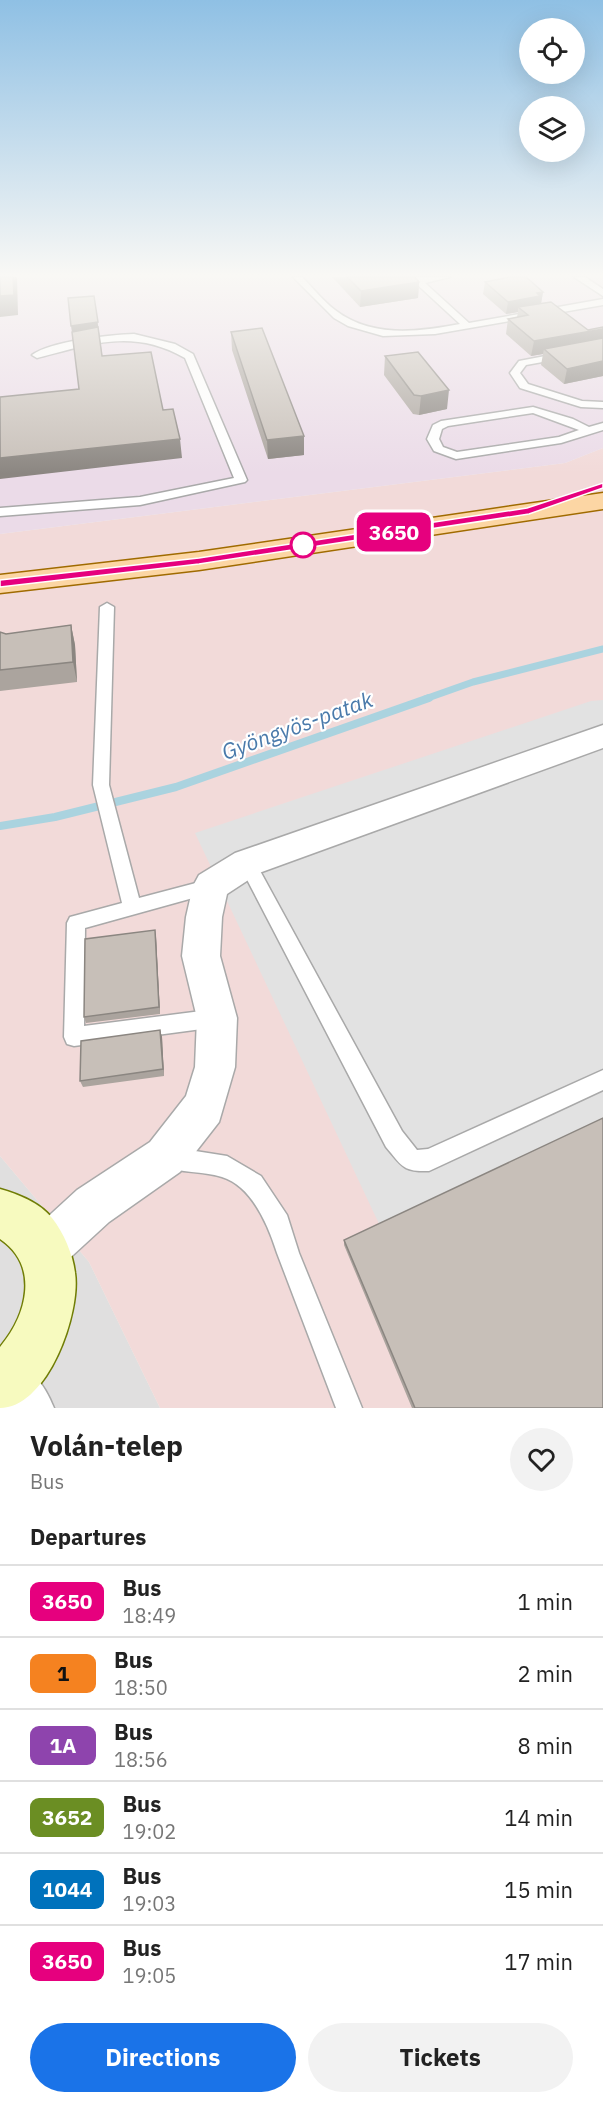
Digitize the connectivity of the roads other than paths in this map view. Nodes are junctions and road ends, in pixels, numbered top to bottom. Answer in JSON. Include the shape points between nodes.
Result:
{"nodes":[{"id":1,"x":81,"y":343,"type":"edge"},
{"id":2,"x":163,"y":343,"type":"edge"},
{"id":3,"x":603,"y":348,"type":"edge"},
{"id":4,"x":37,"y":355,"type":"dead end"},
{"id":5,"x":603,"y":405,"type":"edge"},
{"id":6,"x":603,"y":426,"type":"edge"},
{"id":7,"x":587,"y":430,"type":"junction"},
{"id":8,"x":603,"y":486,"type":"edge"},
{"id":9,"x":596,"y":504,"type":"edge"},
{"id":10,"x":529,"y":511,"type":"junction"},
{"id":11,"x":0,"y":512,"type":"edge"},
{"id":12,"x":0,"y":584,"type":"edge"},
{"id":13,"x":107,"y":607,"type":"dead end"},
{"id":14,"x":603,"y":736,"type":"edge"},
{"id":15,"x":247,"y":863,"type":"junction"},
{"id":16,"x":212,"y":886,"type":"junction"},
{"id":17,"x":132,"y":906,"type":"junction"},
{"id":18,"x":217,"y":1018,"type":"junction"},
{"id":19,"x":603,"y":1080,"type":"edge"},
{"id":20,"x":165,"y":1157,"type":"junction"},
{"id":21,"x":0,"y":1214,"type":"edge"},
{"id":22,"x":44,"y":1251,"type":"junction"},
{"id":23,"x":11,"y":1391,"type":"edge"},
{"id":24,"x":349,"y":1408,"type":"edge"}],
"edges":[{"from":1,"to":4,"type":"lane"},
{"from":2,"to":11,"type":"lane","via":[[189,356],[241,480],[140,501]]},
{"from":3,"to":5,"type":"lane","via":[[523,363],[515,373],[524,386],[581,404]]},
{"from":6,"to":7,"type":"lane"},
{"from":7,"to":7,"type":"lane","via":[[561,440],[456,456],[438,450],[433,439],[437,427],[445,423],[533,410]]},
{"from":8,"to":10,"type":"main road"},
{"from":9,"to":10,"type":"main road"},
{"from":10,"to":12,"type":"main road","via":[[199,561]]},
{"from":13,"to":17,"type":"lane","via":[[101,785]]},
{"from":14,"to":15,"type":"street"},
{"from":15,"to":16,"type":"street"},
{"from":15,"to":19,"type":"lane","via":[[394,1139],[412,1161],[429,1160]]},
{"from":16,"to":17,"type":"lane"},
{"from":16,"to":18,"type":"street","via":[[204,917],[201,956]]},
{"from":17,"to":18,"type":"lane","via":[[76,923],[74,1037]]},
{"from":18,"to":20,"type":"street","via":[[215,1067],[204,1107]]},
{"from":20,"to":22,"type":"street","via":[[93,1206]]},
{"from":20,"to":24,"type":"lane","via":[[228,1167],[253,1184],[279,1222]]},
{"from":21,"to":22,"type":"street","via":[[28,1228]]},
{"from":22,"to":23,"type":"street","via":[[51,1273],[48,1311]]}]}
